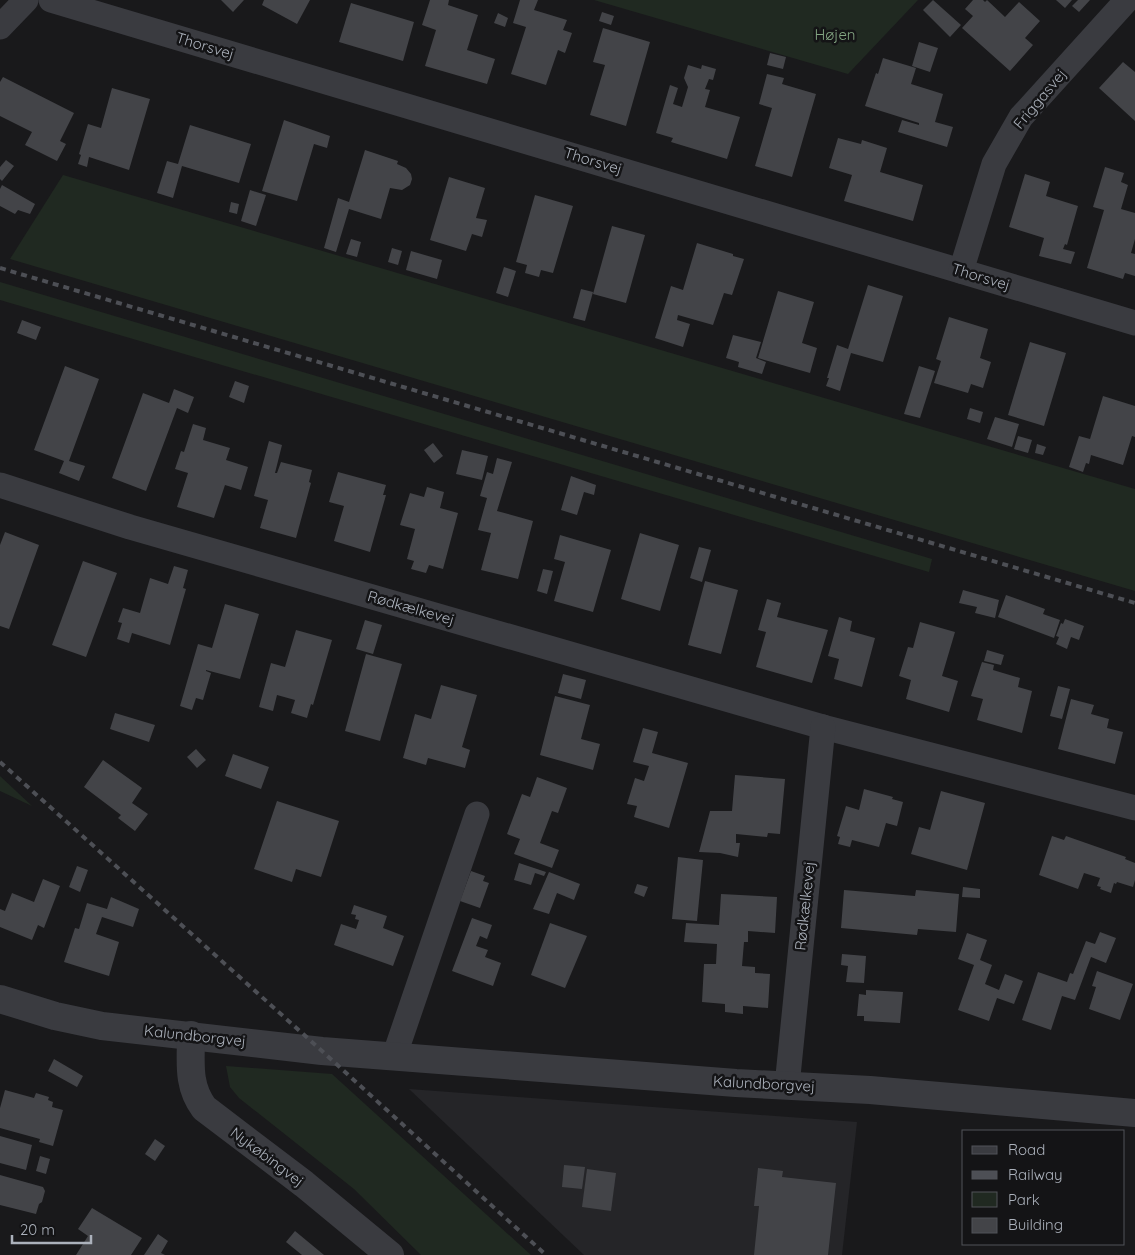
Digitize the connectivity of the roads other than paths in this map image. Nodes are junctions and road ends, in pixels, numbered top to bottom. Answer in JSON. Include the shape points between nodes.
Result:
{"nodes":[{"id":1,"x":26,"y":0,"type":"edge"},
{"id":2,"x":51,"y":0,"type":"edge"},
{"id":3,"x":1127,"y":0,"type":"edge"},
{"id":4,"x":0,"y":27,"type":"edge"},
{"id":5,"x":961,"y":271,"type":"junction"},
{"id":6,"x":1135,"y":323,"type":"edge"},
{"id":7,"x":0,"y":485,"type":"edge"},
{"id":8,"x":823,"y":727,"type":"junction"},
{"id":9,"x":1135,"y":808,"type":"edge"},
{"id":10,"x":477,"y":814,"type":"dead end"},
{"id":11,"x":0,"y":1000,"type":"edge"},
{"id":12,"x":190,"y":1035,"type":"junction"},
{"id":13,"x":394,"y":1057,"type":"junction"},
{"id":14,"x":788,"y":1086,"type":"junction"},
{"id":15,"x":1135,"y":1113,"type":"edge"},
{"id":16,"x":381,"y":1252,"type":"edge"}],
"edges":[{"from":1,"to":4,"type":"street"},
{"from":2,"to":5,"type":"street","name":"Thorsvej"},
{"from":3,"to":5,"type":"street","name":"Friggasvej","via":[[1021,117],[1007,139],[994,164]]},
{"from":5,"to":6,"type":"street","name":"Thorsvej"},
{"from":7,"to":8,"type":"street","name":"Rødkælkevej","via":[[138,530]]},
{"from":8,"to":9,"type":"street","name":"Rødkælkevej"},
{"from":8,"to":14,"type":"street","name":"Rødkælkevej"},
{"from":10,"to":13,"type":"street"},
{"from":11,"to":12,"type":"street","name":"Kalundborgvej","via":[[94,1024]]},
{"from":12,"to":13,"type":"street","name":"Kalundborgvej"},
{"from":12,"to":16,"type":"street","name":"Nykøbingvej","via":[[191,1082],[204,1108],[304,1184]]},
{"from":13,"to":14,"type":"street","name":"Kalundborgvej"},
{"from":14,"to":15,"type":"street","name":"Kalundborgvej"}]}
